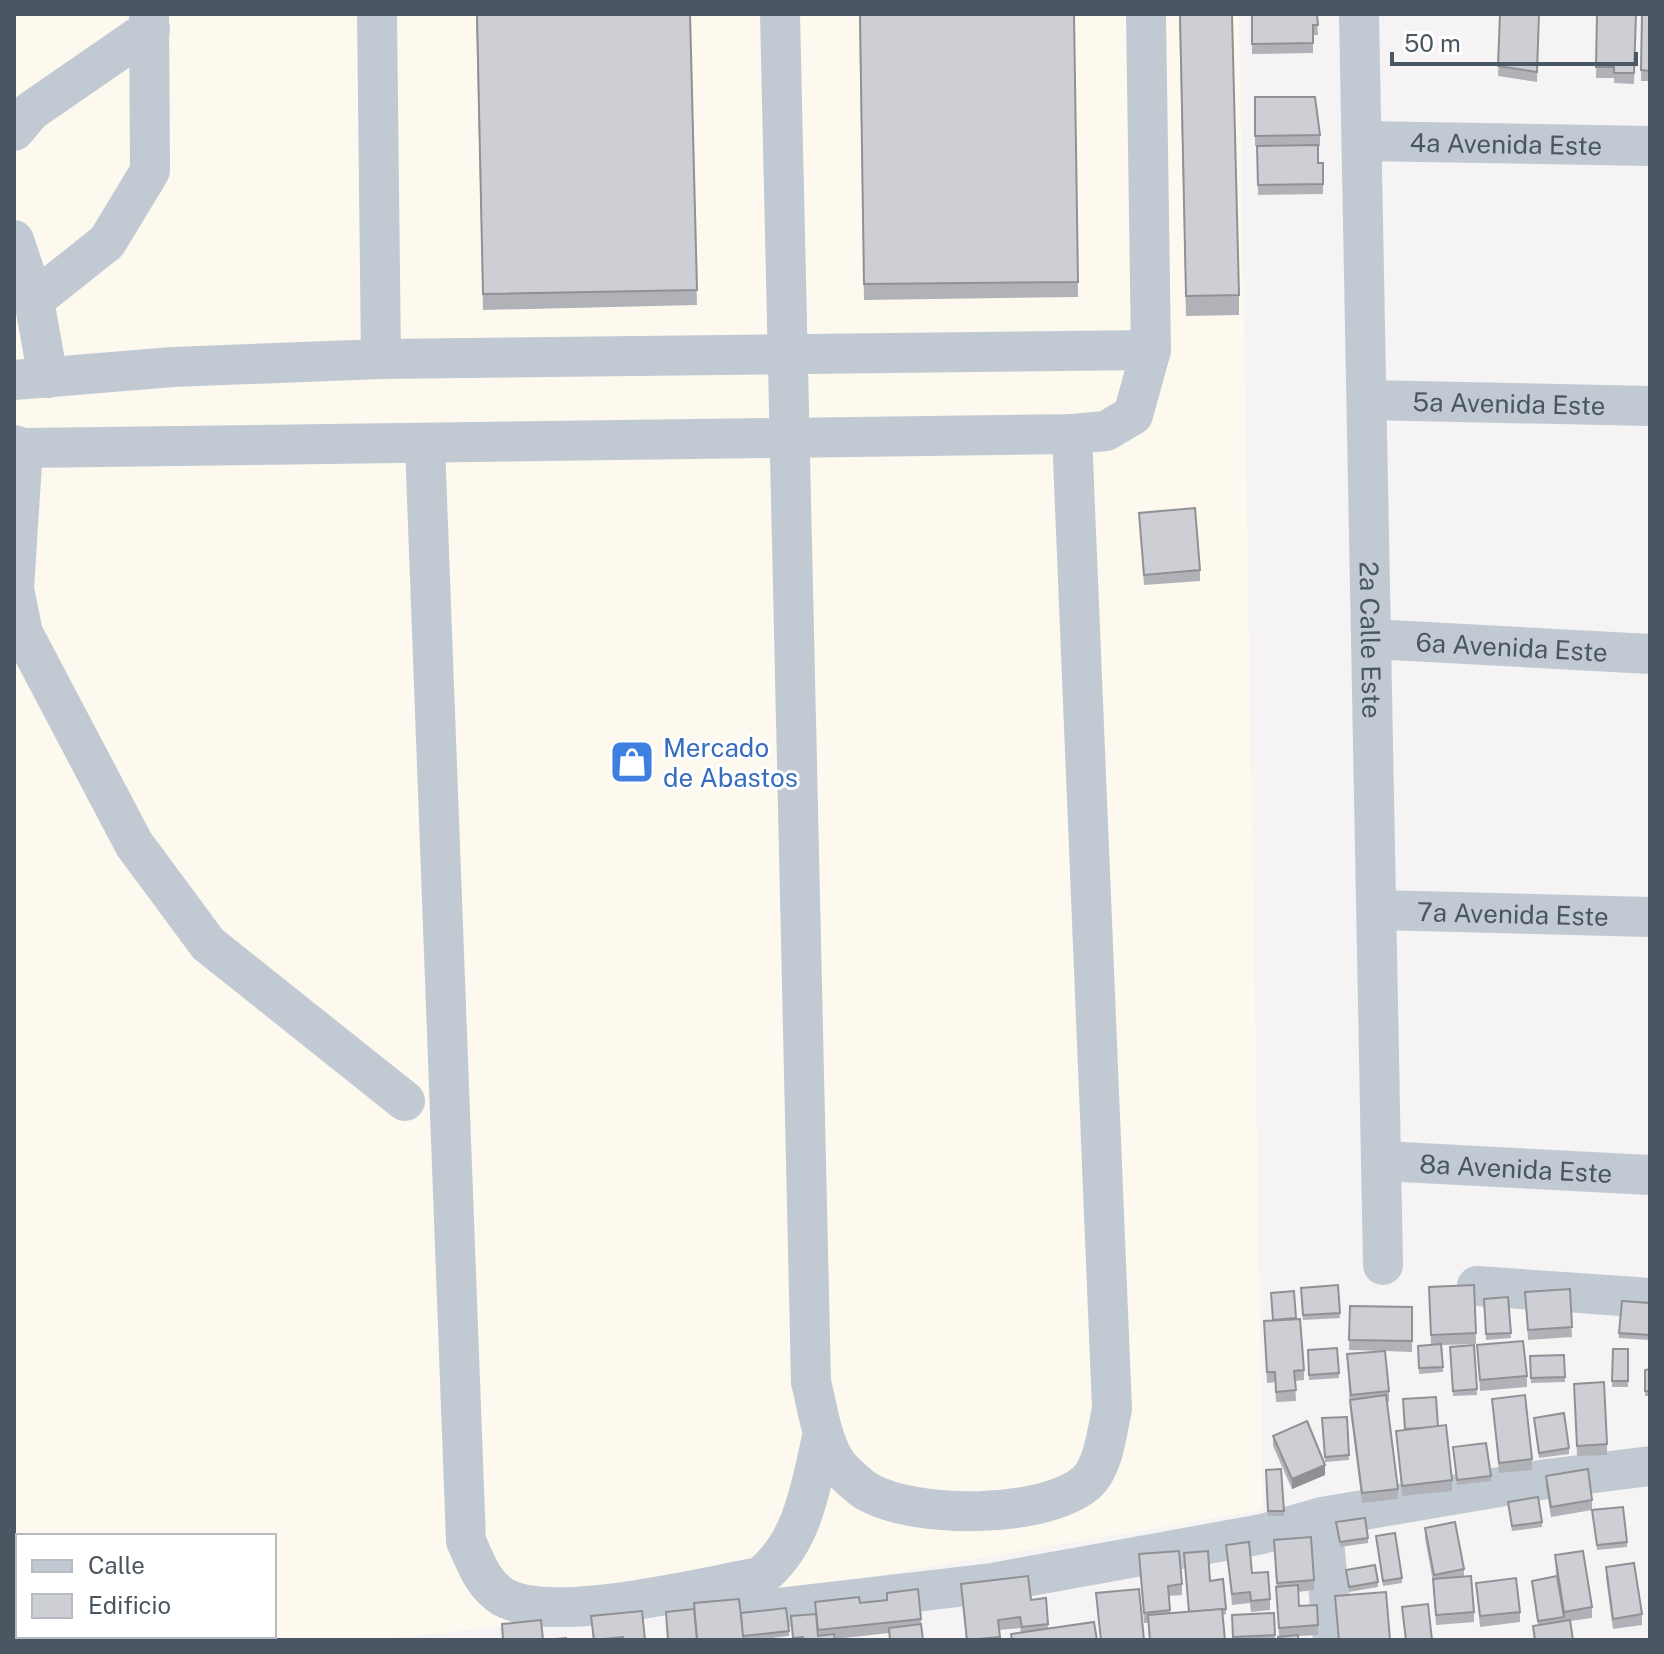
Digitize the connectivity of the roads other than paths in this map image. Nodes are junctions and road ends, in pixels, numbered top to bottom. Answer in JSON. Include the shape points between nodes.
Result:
{"nodes":[{"id":1,"x":377,"y":14,"type":"edge"},
{"id":2,"x":780,"y":14,"type":"edge"},
{"id":3,"x":1146,"y":14,"type":"edge"},
{"id":4,"x":1359,"y":14,"type":"edge"},
{"id":5,"x":150,"y":21,"type":"edge"},
{"id":6,"x":14,"y":131,"type":"edge"},
{"id":7,"x":1362,"y":141,"type":"junction"},
{"id":8,"x":1650,"y":146,"type":"edge"},
{"id":9,"x":14,"y":240,"type":"edge"},
{"id":10,"x":34,"y":300,"type":"junction"},
{"id":11,"x":1151,"y":350,"type":"junction"},
{"id":12,"x":787,"y":354,"type":"junction"},
{"id":13,"x":381,"y":359,"type":"junction"},
{"id":14,"x":31,"y":379,"type":"edge"},
{"id":15,"x":1367,"y":400,"type":"junction"},
{"id":16,"x":1650,"y":406,"type":"edge"},
{"id":17,"x":1072,"y":434,"type":"junction"},
{"id":18,"x":792,"y":436,"type":"junction"},
{"id":19,"x":425,"y":445,"type":"junction"},
{"id":20,"x":19,"y":446,"type":"edge"},
{"id":21,"x":1372,"y":639,"type":"junction"},
{"id":22,"x":1650,"y":654,"type":"edge"},
{"id":23,"x":1377,"y":910,"type":"junction"},
{"id":24,"x":1650,"y":917,"type":"edge"},
{"id":25,"x":405,"y":1101,"type":"dead end"},
{"id":26,"x":1382,"y":1161,"type":"junction"},
{"id":27,"x":1650,"y":1175,"type":"edge"},
{"id":28,"x":1383,"y":1265,"type":"dead end"},
{"id":29,"x":1477,"y":1286,"type":"edge"},
{"id":30,"x":1650,"y":1298,"type":"edge"},
{"id":31,"x":823,"y":1433,"type":"junction"},
{"id":32,"x":1650,"y":1466,"type":"edge"},
{"id":33,"x":1322,"y":1517,"type":"junction"},
{"id":34,"x":752,"y":1611,"type":"edge"},
{"id":35,"x":1333,"y":1640,"type":"edge"}],
"edges":[{"from":1,"to":13,"type":"street"},
{"from":2,"to":12,"type":"street"},
{"from":3,"to":11,"type":"street"},
{"from":4,"to":7,"type":"street","name":"2a Calle Este"},
{"from":5,"to":6,"type":"street","via":[[31,111]]},
{"from":5,"to":10,"type":"street","via":[[150,171],[107,242]]},
{"from":7,"to":8,"type":"street","name":"4a Avenida Este"},
{"from":7,"to":15,"type":"street","name":"2a Calle Este"},
{"from":9,"to":10,"type":"street"},
{"from":10,"to":14,"type":"street"},
{"from":11,"to":12,"type":"street"},
{"from":11,"to":17,"type":"street","via":[[1133,415],[1106,431]]},
{"from":12,"to":13,"type":"street"},
{"from":12,"to":18,"type":"street"},
{"from":13,"to":14,"type":"street"},
{"from":15,"to":16,"type":"street","name":"5a Avenida Este"},
{"from":15,"to":21,"type":"street","name":"2a Calle Este"},
{"from":17,"to":18,"type":"street"},
{"from":17,"to":31,"type":"street","via":[[1112,1409],[1103,1451],[1087,1482],[1056,1500],[1020,1510],[932,1510],[868,1492],[839,1466]]},
{"from":18,"to":19,"type":"street"},
{"from":18,"to":31,"type":"street","via":[[811,1382]]},
{"from":19,"to":20,"type":"street"},
{"from":19,"to":31,"type":"street","via":[[466,1541],[480,1573],[503,1597],[537,1606],[588,1606],[760,1577],[779,1563],[791,1543]]},
{"from":20,"to":25,"type":"street","via":[[14,589],[23,633],[134,844],[208,944]]},
{"from":21,"to":22,"type":"street","name":"6a Avenida Este"},
{"from":21,"to":23,"type":"street","name":"2a Calle Este"},
{"from":23,"to":24,"type":"street","name":"7a Avenida Este"},
{"from":23,"to":26,"type":"street","name":"2a Calle Este"},
{"from":26,"to":27,"type":"street","name":"8a Avenida Este"},
{"from":26,"to":28,"type":"street","name":"2a Calle Este"},
{"from":29,"to":30,"type":"street"},
{"from":32,"to":33,"type":"street"},
{"from":33,"to":34,"type":"street","via":[[1262,1534],[992,1583]]},
{"from":33,"to":35,"type":"street"}]}
